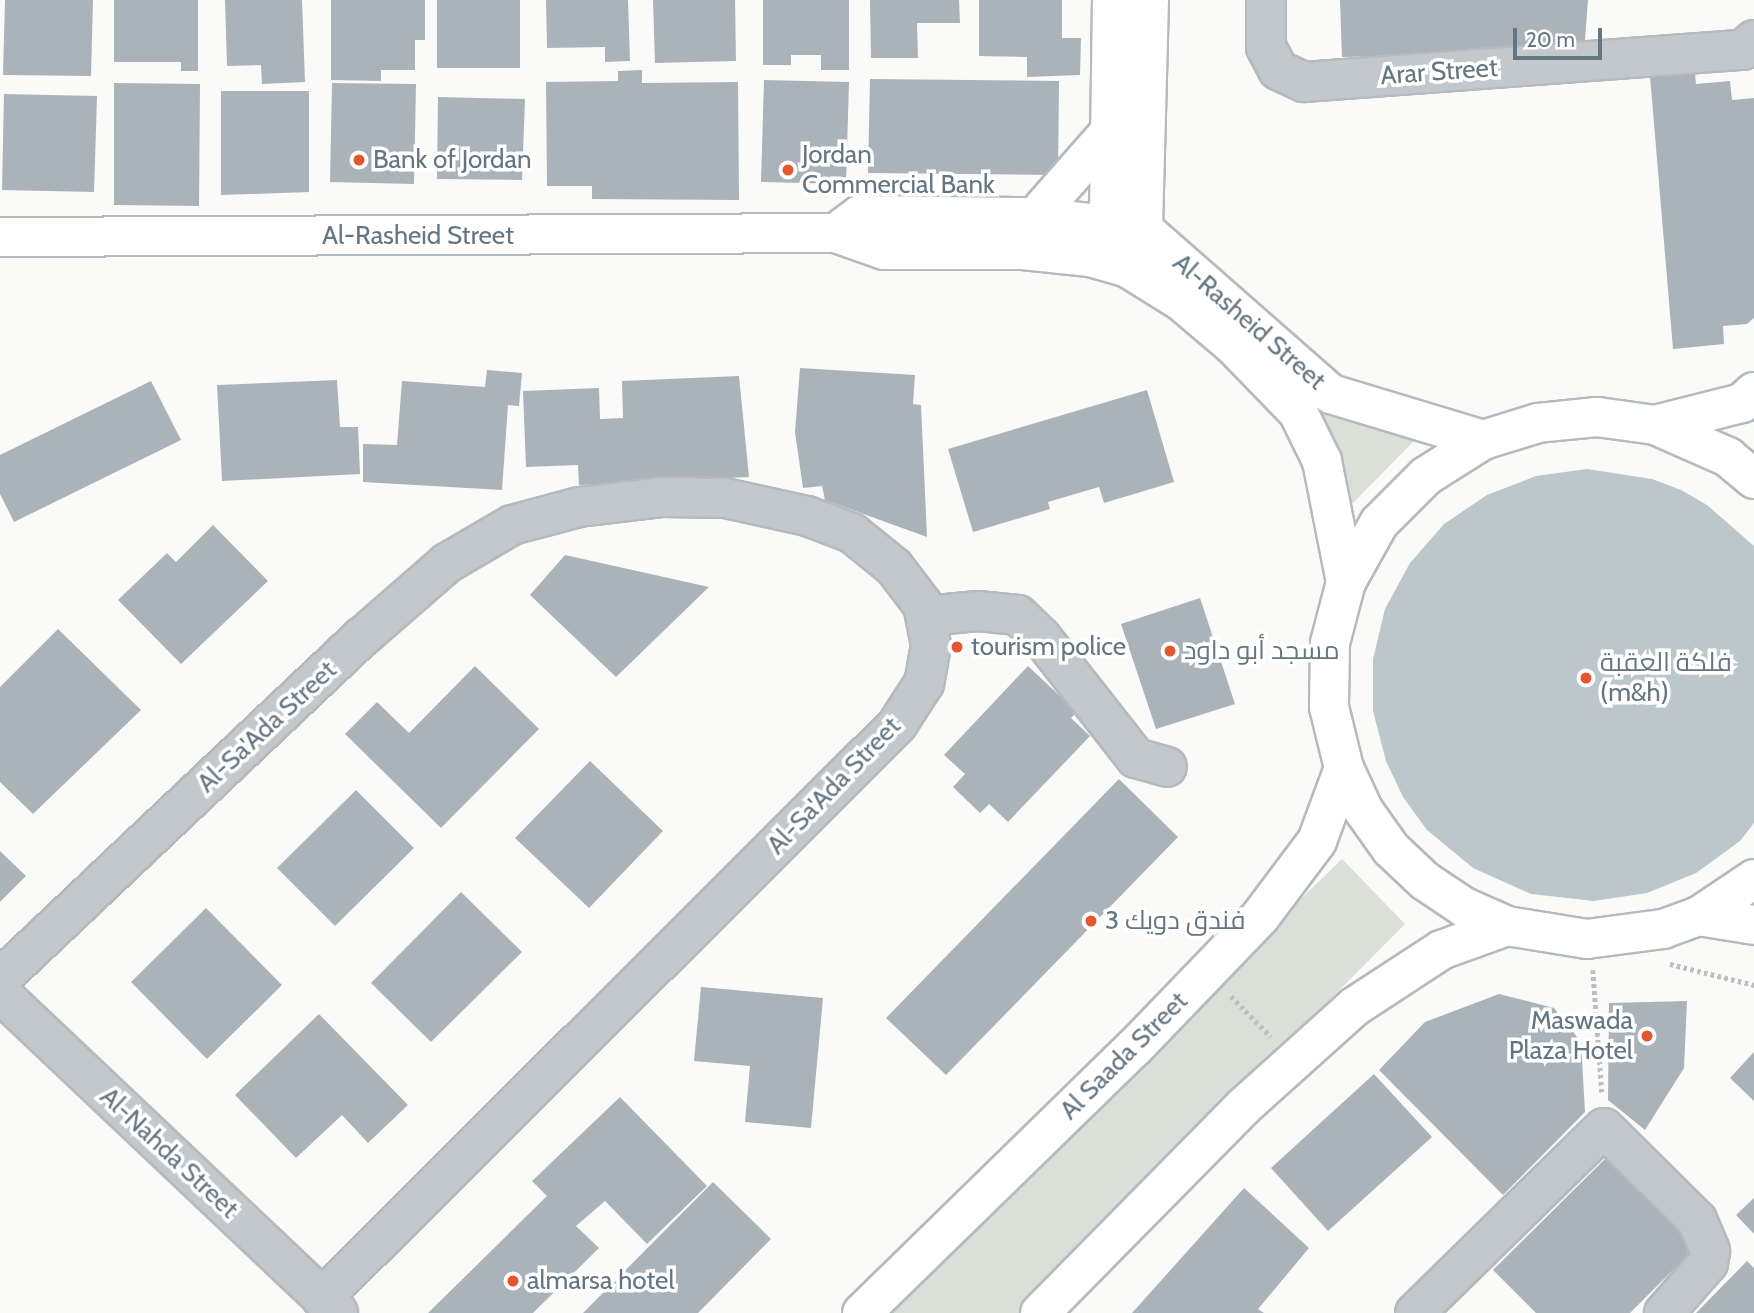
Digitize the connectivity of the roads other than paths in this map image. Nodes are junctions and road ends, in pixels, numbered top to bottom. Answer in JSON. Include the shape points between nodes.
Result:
{"nodes":[{"id":1,"x":1112,"y":0,"type":"edge"},
{"id":2,"x":1149,"y":0,"type":"edge"},
{"id":3,"x":1266,"y":0,"type":"edge"},
{"id":4,"x":1754,"y":40,"type":"edge"},
{"id":5,"x":1114,"y":127,"type":"junction"},
{"id":6,"x":1035,"y":217,"type":"junction"},
{"id":7,"x":1126,"y":226,"type":"junction"},
{"id":8,"x":835,"y":233,"type":"junction"},
{"id":9,"x":0,"y":237,"type":"edge"},
{"id":10,"x":1128,"y":268,"type":"junction"},
{"id":11,"x":1754,"y":392,"type":"edge"},
{"id":12,"x":1655,"y":425,"type":"junction"},
{"id":13,"x":1483,"y":440,"type":"junction"},
{"id":14,"x":1754,"y":479,"type":"edge"},
{"id":15,"x":1346,"y":582,"type":"junction"},
{"id":16,"x":926,"y":616,"type":"junction"},
{"id":17,"x":1167,"y":767,"type":"dead end"},
{"id":18,"x":1344,"y":768,"type":"junction"},
{"id":19,"x":1754,"y":879,"type":"edge"},
{"id":20,"x":1699,"y":916,"type":"junction"},
{"id":21,"x":1754,"y":925,"type":"edge"},
{"id":22,"x":1507,"y":926,"type":"junction"},
{"id":23,"x":0,"y":979,"type":"edge"},
{"id":24,"x":0,"y":993,"type":"edge"},
{"id":25,"x":330,"y":1305,"type":"edge"},
{"id":26,"x":862,"y":1313,"type":"edge"},
{"id":27,"x":1041,"y":1313,"type":"edge"},
{"id":28,"x":1415,"y":1313,"type":"edge"},
{"id":29,"x":1664,"y":1313,"type":"edge"}],
"edges":[{"from":1,"to":5,"type":"main road"},
{"from":2,"to":7,"type":"main road"},
{"from":3,"to":4,"type":"street","name":"Arar Street","via":[[1266,47],[1278,70],[1304,82],[1744,50]]},
{"from":5,"to":6,"type":"main road"},
{"from":5,"to":7,"type":"main road"},
{"from":6,"to":7,"type":"main road"},
{"from":6,"to":8,"type":"main road","via":[[860,215]]},
{"from":7,"to":10,"type":"main road"},
{"from":7,"to":13,"type":"main road","name":"Al-Rasheid Street","via":[[1331,394]]},
{"from":8,"to":9,"type":"main road","name":"Al-Rasheid Street"},
{"from":8,"to":10,"type":"main road","name":"Al-Rasheid Street","via":[[884,250],[1023,250],[1090,257]]},
{"from":10,"to":15,"type":"main road","name":"Al-Rasheid Street","via":[[1196,313],[1297,412],[1322,461]]},
{"from":11,"to":12,"type":"main road","via":[[1742,403]]},
{"from":12,"to":13,"type":"main road","via":[[1597,417],[1538,423]]},
{"from":12,"to":14,"type":"main road","via":[[1728,457]]},
{"from":13,"to":15,"type":"main road","via":[[1426,476],[1379,523]]},
{"from":15,"to":18,"type":"main road","via":[[1330,643],[1329,707]]},
{"from":16,"to":17,"type":"street","via":[[978,611],[1018,615],[1136,758]]},
{"from":16,"to":23,"type":"street","name":"Al-Sa'Ada Street","via":[[923,605],[894,567],[852,533],[807,516],[725,498],[663,497],[579,507],[512,525],[447,563],[361,638]]},
{"from":16,"to":25,"type":"street","name":"Al-Sa'Ada Street","via":[[931,645],[924,683],[897,725]]},
{"from":18,"to":22,"type":"main road","via":[[1364,811],[1391,849],[1425,881],[1464,907]]},
{"from":18,"to":26,"type":"main road","name":"Al Saada Street","via":[[1317,841],[1260,917],[1134,1048]]},
{"from":19,"to":20,"type":"main road"},
{"from":20,"to":21,"type":"main road"},
{"from":20,"to":22,"type":"main road","via":[[1663,929],[1587,939]]},
{"from":22,"to":27,"type":"main road","via":[[1441,950],[1399,975],[1294,1060]]},
{"from":24,"to":25,"type":"street","name":"Al-Nahda Street"},
{"from":28,"to":29,"type":"street","via":[[1604,1128],[1697,1220],[1710,1251],[1708,1263]]}]}
